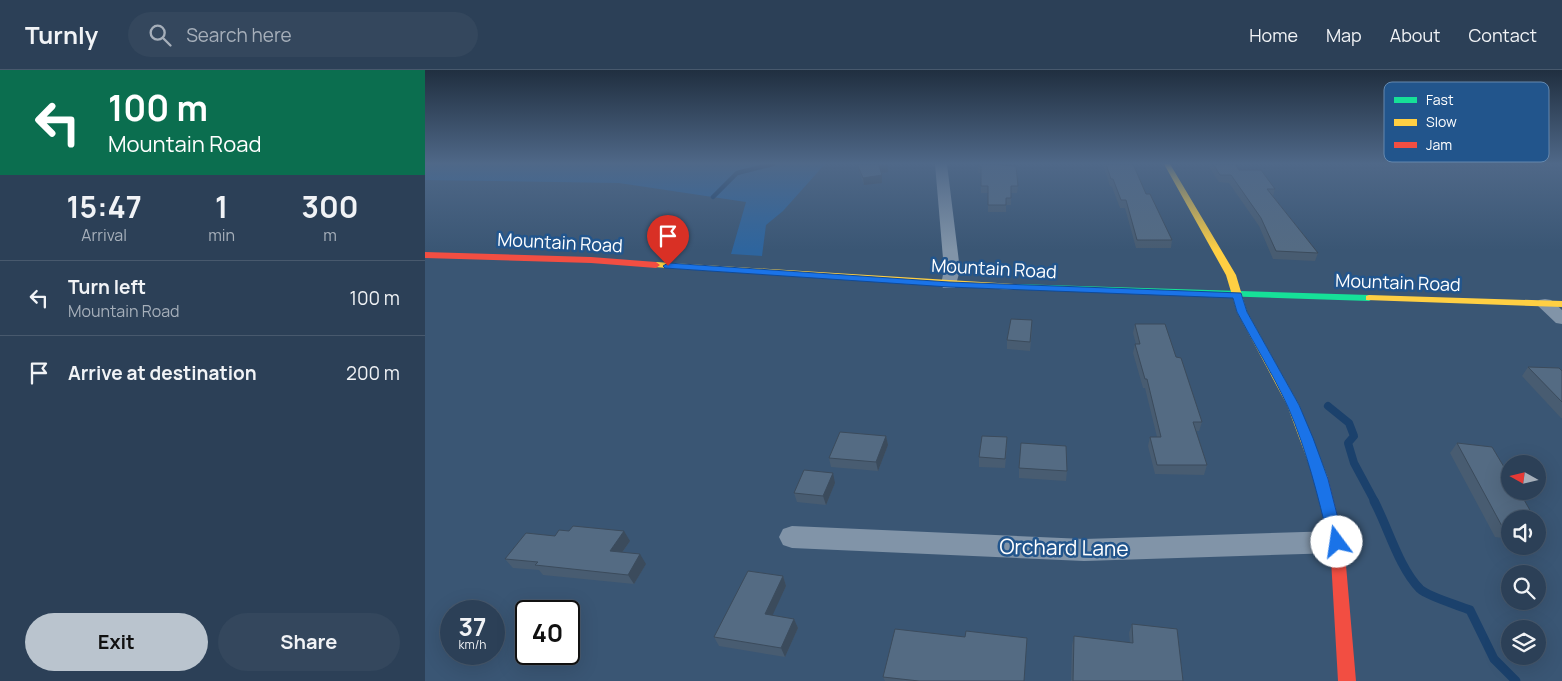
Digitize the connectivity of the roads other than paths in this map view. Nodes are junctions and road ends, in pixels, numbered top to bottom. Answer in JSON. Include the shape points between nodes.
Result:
{"nodes":[{"id":1,"x":942,"y":193,"type":"edge"},
{"id":2,"x":1183,"y":193,"type":"edge"},
{"id":3,"x":425,"y":254,"type":"edge"},
{"id":4,"x":949,"y":284,"type":"junction"},
{"id":5,"x":1237,"y":295,"type":"junction"},
{"id":6,"x":1554,"y":304,"type":"edge"},
{"id":7,"x":1562,"y":319,"type":"edge"},
{"id":8,"x":792,"y":537,"type":"dead end"},
{"id":9,"x":1337,"y":542,"type":"junction"},
{"id":10,"x":1347,"y":681,"type":"edge"}],
"edges":[{"from":1,"to":4,"type":"street","via":[[952,270]]},
{"from":2,"to":5,"type":"main road","via":[[1231,275]]},
{"from":3,"to":4,"type":"main road","name":"Mountain Road","via":[[591,260]]},
{"from":4,"to":5,"type":"main road","name":"Mountain Road"},
{"from":5,"to":6,"type":"main road","name":"Mountain Road"},
{"from":5,"to":9,"type":"main road","via":[[1242,312],[1293,405],[1307,438]]},
{"from":6,"to":7,"type":"street"},
{"from":8,"to":9,"type":"street","name":"Orchard Lane","via":[[1084,550]]},
{"from":9,"to":10,"type":"main road"}]}
